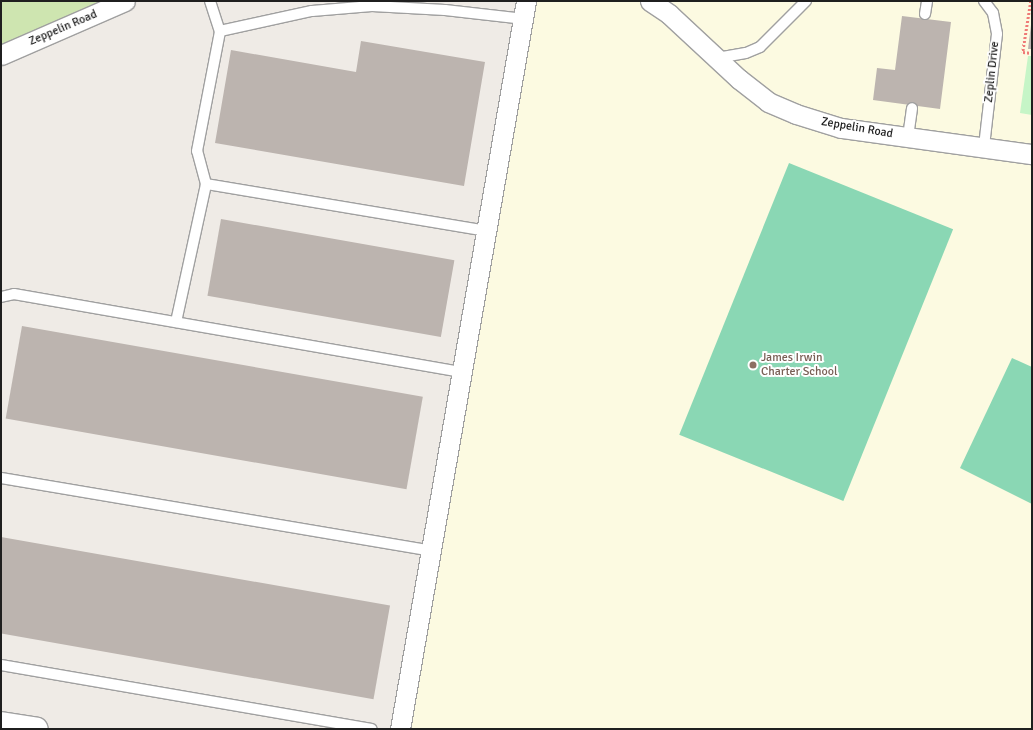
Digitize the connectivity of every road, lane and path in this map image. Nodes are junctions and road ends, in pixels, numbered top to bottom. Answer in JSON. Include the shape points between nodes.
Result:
{"nodes":[{"id":1,"x":126,"y":1,"type":"edge"},
{"id":2,"x":210,"y":1,"type":"edge"},
{"id":3,"x":806,"y":1,"type":"edge"},
{"id":4,"x":927,"y":1,"type":"edge"},
{"id":5,"x":984,"y":1,"type":"edge"},
{"id":6,"x":1031,"y":1,"type":"edge"},
{"id":7,"x":660,"y":4,"type":"edge"},
{"id":8,"x":525,"y":10,"type":"edge"},
{"id":9,"x":925,"y":14,"type":"dead end"},
{"id":10,"x":220,"y":31,"type":"junction"},
{"id":11,"x":1032,"y":53,"type":"edge"},
{"id":12,"x":1,"y":55,"type":"edge"},
{"id":13,"x":717,"y":58,"type":"junction"},
{"id":14,"x":912,"y":108,"type":"dead end"},
{"id":15,"x":908,"y":137,"type":"junction"},
{"id":16,"x":984,"y":147,"type":"junction"},
{"id":17,"x":1032,"y":154,"type":"edge"},
{"id":18,"x":206,"y":184,"type":"junction"},
{"id":19,"x":488,"y":231,"type":"junction"},
{"id":20,"x":1,"y":296,"type":"edge"},
{"id":21,"x":176,"y":322,"type":"junction"},
{"id":22,"x":462,"y":372,"type":"junction"},
{"id":23,"x":1,"y":478,"type":"edge"},
{"id":24,"x":431,"y":551,"type":"junction"},
{"id":25,"x":1,"y":665,"type":"edge"},
{"id":26,"x":1,"y":723,"type":"edge"},
{"id":27,"x":37,"y":729,"type":"edge"},
{"id":28,"x":372,"y":729,"type":"edge"},
{"id":29,"x":400,"y":729,"type":"edge"}],
"edges":[{"from":1,"to":12,"type":"street","name":"Zeppelin Road"},
{"from":2,"to":10,"type":"lane"},
{"from":3,"to":13,"type":"lane","via":[[760,46],[746,53]]},
{"from":4,"to":9,"type":"lane"},
{"from":5,"to":16,"type":"lane","name":"Zeplin Drive","via":[[993,13],[997,34]]},
{"from":6,"to":11,"type":"path","via":[[1023,52]]},
{"from":7,"to":13,"type":"street","name":"Zeppelin Road"},
{"from":8,"to":10,"type":"lane","via":[[445,10],[372,6],[312,10]]},
{"from":8,"to":19,"type":"street"},
{"from":10,"to":18,"type":"lane","via":[[197,151]]},
{"from":13,"to":15,"type":"street","name":"Zeppelin Road","via":[[768,102],[796,114],[841,128]]},
{"from":14,"to":15,"type":"lane"},
{"from":15,"to":16,"type":"street","name":"Zeppelin Road"},
{"from":16,"to":17,"type":"street","name":"Zeppelin Road"},
{"from":18,"to":19,"type":"lane"},
{"from":18,"to":21,"type":"lane"},
{"from":19,"to":22,"type":"street"},
{"from":20,"to":21,"type":"lane","via":[[14,294]]},
{"from":21,"to":22,"type":"lane"},
{"from":22,"to":24,"type":"street"},
{"from":23,"to":24,"type":"lane"},
{"from":24,"to":29,"type":"street"},
{"from":25,"to":28,"type":"lane"},
{"from":26,"to":27,"type":"street"}]}
